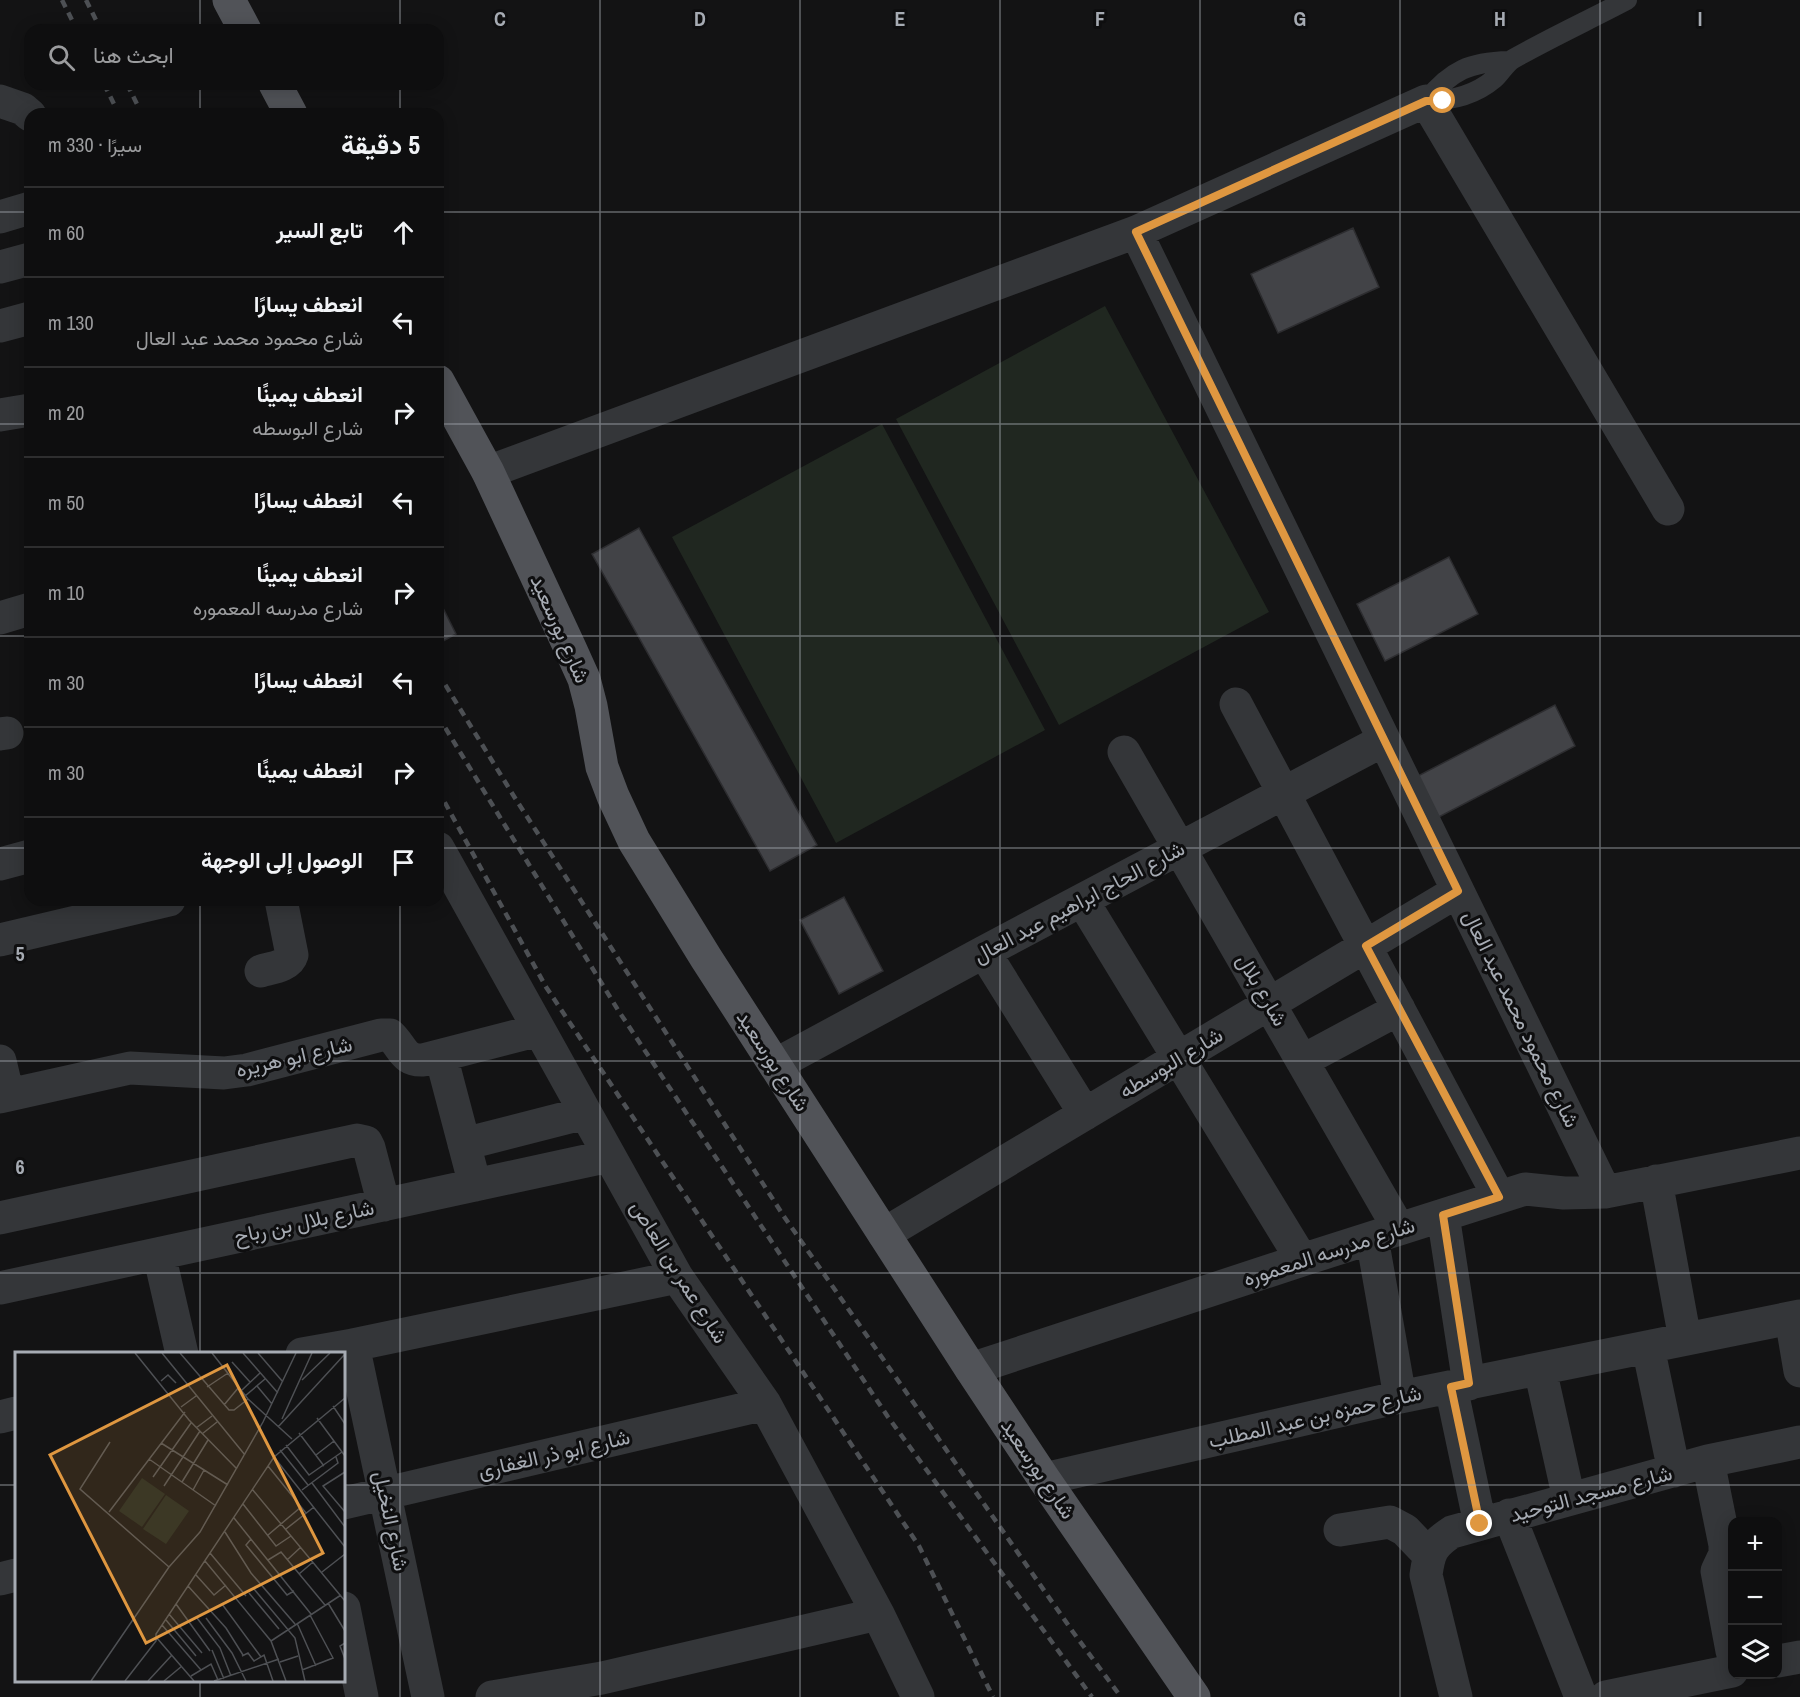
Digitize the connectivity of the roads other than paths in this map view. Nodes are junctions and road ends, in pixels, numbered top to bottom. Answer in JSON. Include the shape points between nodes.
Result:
{"nodes":[{"id":1,"x":229,"y":0,"type":"edge"},
{"id":2,"x":1627,"y":0,"type":"edge"},
{"id":3,"x":242,"y":24,"type":"edge"},
{"id":4,"x":278,"y":90,"type":"edge"},
{"id":5,"x":1426,"y":101,"type":"junction"},
{"id":6,"x":288,"y":108,"type":"edge"},
{"id":7,"x":24,"y":210,"type":"edge"},
{"id":8,"x":0,"y":217,"type":"edge"},
{"id":9,"x":1136,"y":232,"type":"junction"},
{"id":10,"x":24,"y":261,"type":"edge"},
{"id":11,"x":0,"y":267,"type":"edge"},
{"id":12,"x":24,"y":320,"type":"edge"},
{"id":13,"x":0,"y":326,"type":"edge"},
{"id":14,"x":444,"y":392,"type":"edge"},
{"id":15,"x":24,"y":411,"type":"edge"},
{"id":16,"x":0,"y":415,"type":"edge"},
{"id":17,"x":488,"y":472,"type":"junction"},
{"id":18,"x":1668,"y":508,"type":"dead end"},
{"id":19,"x":24,"y":611,"type":"edge"},
{"id":20,"x":0,"y":618,"type":"edge"},
{"id":21,"x":1236,"y":704,"type":"dead end"},
{"id":22,"x":1384,"y":740,"type":"junction"},
{"id":23,"x":1125,"y":752,"type":"dead end"},
{"id":24,"x":1284,"y":793,"type":"junction"},
{"id":25,"x":1180,"y":848,"type":"junction"},
{"id":26,"x":24,"y":858,"type":"edge"},
{"id":27,"x":444,"y":859,"type":"edge"},
{"id":28,"x":0,"y":864,"type":"edge"},
{"id":29,"x":1458,"y":891,"type":"junction"},
{"id":30,"x":1082,"y":900,"type":"junction"},
{"id":31,"x":144,"y":906,"type":"edge"},
{"id":32,"x":282,"y":906,"type":"edge"},
{"id":33,"x":0,"y":940,"type":"edge"},
{"id":34,"x":1366,"y":946,"type":"junction"},
{"id":35,"x":984,"y":952,"type":"junction"},
{"id":36,"x":261,"y":971,"type":"dead end"},
{"id":37,"x":1270,"y":1004,"type":"junction"},
{"id":38,"x":1399,"y":1009,"type":"junction"},
{"id":39,"x":539,"y":1030,"type":"junction"},
{"id":40,"x":441,"y":1056,"type":"junction"},
{"id":41,"x":1178,"y":1058,"type":"junction"},
{"id":42,"x":0,"y":1061,"type":"edge"},
{"id":43,"x":1302,"y":1061,"type":"junction"},
{"id":44,"x":775,"y":1065,"type":"junction"},
{"id":45,"x":4,"y":1096,"type":"edge"},
{"id":46,"x":585,"y":1113,"type":"junction"},
{"id":47,"x":1086,"y":1114,"type":"junction"},
{"id":48,"x":464,"y":1144,"type":"junction"},
{"id":49,"x":1800,"y":1153,"type":"edge"},
{"id":50,"x":609,"y":1156,"type":"junction"},
{"id":51,"x":1656,"y":1181,"type":"junction"},
{"id":52,"x":474,"y":1185,"type":"junction"},
{"id":53,"x":1605,"y":1192,"type":"junction"},
{"id":54,"x":1499,"y":1197,"type":"junction"},
{"id":55,"x":384,"y":1205,"type":"junction"},
{"id":56,"x":1443,"y":1215,"type":"junction"},
{"id":57,"x":0,"y":1218,"type":"edge"},
{"id":58,"x":1386,"y":1233,"type":"junction"},
{"id":59,"x":884,"y":1234,"type":"junction"},
{"id":60,"x":159,"y":1254,"type":"junction"},
{"id":61,"x":1302,"y":1260,"type":"junction"},
{"id":62,"x":677,"y":1277,"type":"junction"},
{"id":63,"x":0,"y":1288,"type":"edge"},
{"id":64,"x":1796,"y":1317,"type":"edge"},
{"id":65,"x":1685,"y":1339,"type":"junction"},
{"id":66,"x":353,"y":1345,"type":"junction"},
{"id":67,"x":1648,"y":1347,"type":"junction"},
{"id":68,"x":182,"y":1352,"type":"edge"},
{"id":69,"x":308,"y":1352,"type":"edge"},
{"id":70,"x":971,"y":1369,"type":"junction"},
{"id":71,"x":1540,"y":1369,"type":"junction"},
{"id":72,"x":1800,"y":1371,"type":"edge"},
{"id":73,"x":1460,"y":1385,"type":"junction"},
{"id":74,"x":1400,"y":1397,"type":"junction"},
{"id":75,"x":765,"y":1404,"type":"junction"},
{"id":76,"x":15,"y":1413,"type":"edge"},
{"id":77,"x":0,"y":1417,"type":"edge"},
{"id":78,"x":1800,"y":1442,"type":"edge"},
{"id":79,"x":1708,"y":1461,"type":"junction"},
{"id":80,"x":1674,"y":1471,"type":"junction"},
{"id":81,"x":1044,"y":1479,"type":"junction"},
{"id":82,"x":385,"y":1494,"type":"junction"},
{"id":83,"x":1569,"y":1499,"type":"junction"},
{"id":84,"x":345,"y":1503,"type":"edge"},
{"id":85,"x":1494,"y":1520,"type":"junction"},
{"id":86,"x":1340,"y":1530,"type":"dead end"},
{"id":87,"x":1429,"y":1555,"type":"junction"},
{"id":88,"x":15,"y":1575,"type":"edge"},
{"id":89,"x":0,"y":1579,"type":"edge"},
{"id":90,"x":345,"y":1613,"type":"edge"},
{"id":91,"x":878,"y":1614,"type":"junction"},
{"id":92,"x":1728,"y":1630,"type":"edge"},
{"id":93,"x":1800,"y":1656,"type":"edge"},
{"id":94,"x":1782,"y":1660,"type":"edge"},
{"id":95,"x":1728,"y":1673,"type":"edge"},
{"id":96,"x":604,"y":1688,"type":"edge"},
{"id":97,"x":1701,"y":1688,"type":"edge"},
{"id":98,"x":913,"y":1696,"type":"edge"},
{"id":99,"x":362,"y":1697,"type":"edge"},
{"id":100,"x":428,"y":1697,"type":"edge"},
{"id":101,"x":492,"y":1697,"type":"edge"},
{"id":102,"x":1194,"y":1697,"type":"edge"},
{"id":103,"x":1456,"y":1697,"type":"edge"},
{"id":104,"x":1581,"y":1697,"type":"edge"},
{"id":105,"x":1606,"y":1697,"type":"edge"}],
"edges":[{"from":1,"to":3,"type":"main road"},
{"from":2,"to":5,"type":"lane","via":[[1509,61],[1495,79],[1476,92],[1460,98]]},
{"from":4,"to":6,"type":"main road"},
{"from":5,"to":9,"type":"street"},
{"from":5,"to":18,"type":"street"},
{"from":7,"to":8,"type":"street"},
{"from":9,"to":17,"type":"street"},
{"from":9,"to":22,"type":"street","name":"شارع محمود محمد عبد العال"},
{"from":10,"to":11,"type":"street"},
{"from":12,"to":13,"type":"street"},
{"from":14,"to":17,"type":"main road","name":"شارع بورسعيد"},
{"from":15,"to":16,"type":"street"},
{"from":17,"to":44,"type":"main road","name":"شارع بورسعيد","via":[[584,680],[602,767],[634,842]]},
{"from":19,"to":20,"type":"street"},
{"from":21,"to":24,"type":"street"},
{"from":22,"to":24,"type":"street","name":"شارع الحاج ابراهيم عبد العال"},
{"from":22,"to":29,"type":"street","name":"شارع محمود محمد عبد العال"},
{"from":23,"to":25,"type":"street","name":"شارع بلال"},
{"from":24,"to":25,"type":"street","name":"شارع الحاج ابراهيم عبد العال"},
{"from":24,"to":34,"type":"street"},
{"from":25,"to":30,"type":"street","name":"شارع الحاج ابراهيم عبد العال"},
{"from":25,"to":37,"type":"street","name":"شارع بلال"},
{"from":26,"to":28,"type":"street"},
{"from":27,"to":39,"type":"street","name":"شارع عمر بن العاص"},
{"from":29,"to":34,"type":"street","name":"شارع البوسطه"},
{"from":29,"to":53,"type":"street","name":"شارع محمود محمد عبد العال"},
{"from":30,"to":35,"type":"street","name":"شارع الحاج ابراهيم عبد العال"},
{"from":30,"to":41,"type":"street"},
{"from":31,"to":33,"type":"street"},
{"from":32,"to":36,"type":"street","via":[[291,960]]},
{"from":34,"to":37,"type":"street","name":"شارع البوسطه"},
{"from":34,"to":38,"type":"street"},
{"from":35,"to":44,"type":"street","name":"شارع الحاج ابراهيم عبد العال"},
{"from":35,"to":47,"type":"street"},
{"from":37,"to":41,"type":"street","name":"شارع البوسطه"},
{"from":37,"to":43,"type":"street","name":"شارع بلال"},
{"from":38,"to":43,"type":"street"},
{"from":38,"to":54,"type":"street"},
{"from":39,"to":40,"type":"street","name":"شارع ابو هريره"},
{"from":39,"to":46,"type":"street","name":"شارع عمر بن العاص"},
{"from":40,"to":45,"type":"street","name":"شارع ابو هريره","via":[[413,1060],[390,1035],[381,1035],[247,1071],[129,1068]]},
{"from":40,"to":48,"type":"street"},
{"from":41,"to":47,"type":"street","name":"شارع البوسطه"},
{"from":41,"to":61,"type":"street"},
{"from":42,"to":45,"type":"street"},
{"from":43,"to":58,"type":"street","name":"شارع بلال"},
{"from":44,"to":59,"type":"main road","name":"شارع بورسعيد"},
{"from":46,"to":48,"type":"street"},
{"from":46,"to":50,"type":"street","name":"شارع عمر بن العاص"},
{"from":47,"to":59,"type":"street","name":"شارع البوسطه"},
{"from":48,"to":52,"type":"street"},
{"from":49,"to":51,"type":"street","name":"شارع مدرسه المعموره"},
{"from":50,"to":52,"type":"street","name":"شارع بلال بن رباح"},
{"from":50,"to":62,"type":"street","name":"شارع عمر بن العاص"},
{"from":51,"to":53,"type":"street","name":"شارع مدرسه المعموره"},
{"from":51,"to":65,"type":"street"},
{"from":52,"to":55,"type":"street","name":"شارع بلال بن رباح"},
{"from":53,"to":54,"type":"street","name":"شارع مدرسه المعموره","via":[[1525,1189]]},
{"from":54,"to":56,"type":"street","name":"شارع مدرسه المعموره"},
{"from":55,"to":57,"type":"street","via":[[369,1148],[366,1142],[357,1140]]},
{"from":55,"to":60,"type":"street","name":"شارع بلال بن رباح"},
{"from":56,"to":58,"type":"street","name":"شارع مدرسه المعموره"},
{"from":56,"to":73,"type":"street"},
{"from":58,"to":61,"type":"street","name":"شارع مدرسه المعموره"},
{"from":58,"to":74,"type":"street"},
{"from":59,"to":70,"type":"main road","name":"شارع بورسعيد"},
{"from":60,"to":63,"type":"street","name":"شارع بلال بن رباح"},
{"from":60,"to":68,"type":"street"},
{"from":61,"to":70,"type":"street","name":"شارع مدرسه المعموره"},
{"from":62,"to":66,"type":"street"},
{"from":62,"to":75,"type":"street","name":"شارع عمر بن العاص"},
{"from":64,"to":65,"type":"street","name":"شارع حمزه بن عبد المطلب"},
{"from":64,"to":72,"type":"street"},
{"from":65,"to":67,"type":"street","name":"شارع حمزه بن عبد المطلب"},
{"from":66,"to":69,"type":"street"},
{"from":66,"to":82,"type":"street","name":"شارع النخيل"},
{"from":67,"to":71,"type":"street","name":"شارع حمزه بن عبد المطلب"},
{"from":67,"to":80,"type":"street"},
{"from":70,"to":81,"type":"main road","name":"شارع بورسعيد"},
{"from":71,"to":73,"type":"street","name":"شارع حمزه بن عبد المطلب"},
{"from":71,"to":83,"type":"street"},
{"from":73,"to":74,"type":"street","name":"شارع حمزه بن عبد المطلب"},
{"from":73,"to":85,"type":"street"},
{"from":74,"to":81,"type":"street","name":"شارع حمزه بن عبد المطلب"},
{"from":75,"to":82,"type":"street","name":"شارع ابو ذر الغفارى"},
{"from":75,"to":91,"type":"street","name":"شارع عمر بن العاص"},
{"from":76,"to":77,"type":"street"},
{"from":78,"to":79,"type":"street","name":"شارع مسجد التوحيد"},
{"from":79,"to":80,"type":"street","name":"شارع مسجد التوحيد"},
{"from":79,"to":92,"type":"street","via":[[1725,1545],[1717,1571]]},
{"from":80,"to":83,"type":"street","name":"شارع مسجد التوحيد"},
{"from":81,"to":102,"type":"main road","name":"شارع بورسعيد"},
{"from":82,"to":84,"type":"street","name":"شارع ابو ذر الغفارى"},
{"from":82,"to":100,"type":"street","name":"شارع النخيل"},
{"from":83,"to":85,"type":"street","name":"شارع مسجد التوحيد"},
{"from":85,"to":87,"type":"street","name":"شارع مسجد التوحيد","via":[[1452,1532],[1438,1541]]},
{"from":85,"to":104,"type":"street"},
{"from":86,"to":87,"type":"street","via":[[1390,1522],[1405,1530]]},
{"from":87,"to":103,"type":"street","via":[[1426,1575]]},
{"from":88,"to":89,"type":"street"},
{"from":90,"to":99,"type":"street"},
{"from":91,"to":96,"type":"street"},
{"from":91,"to":98,"type":"street","name":"شارع عمر بن العاص"},
{"from":93,"to":94,"type":"street"},
{"from":95,"to":97,"type":"street"},
{"from":96,"to":101,"type":"street"},
{"from":97,"to":105,"type":"street"}]}
